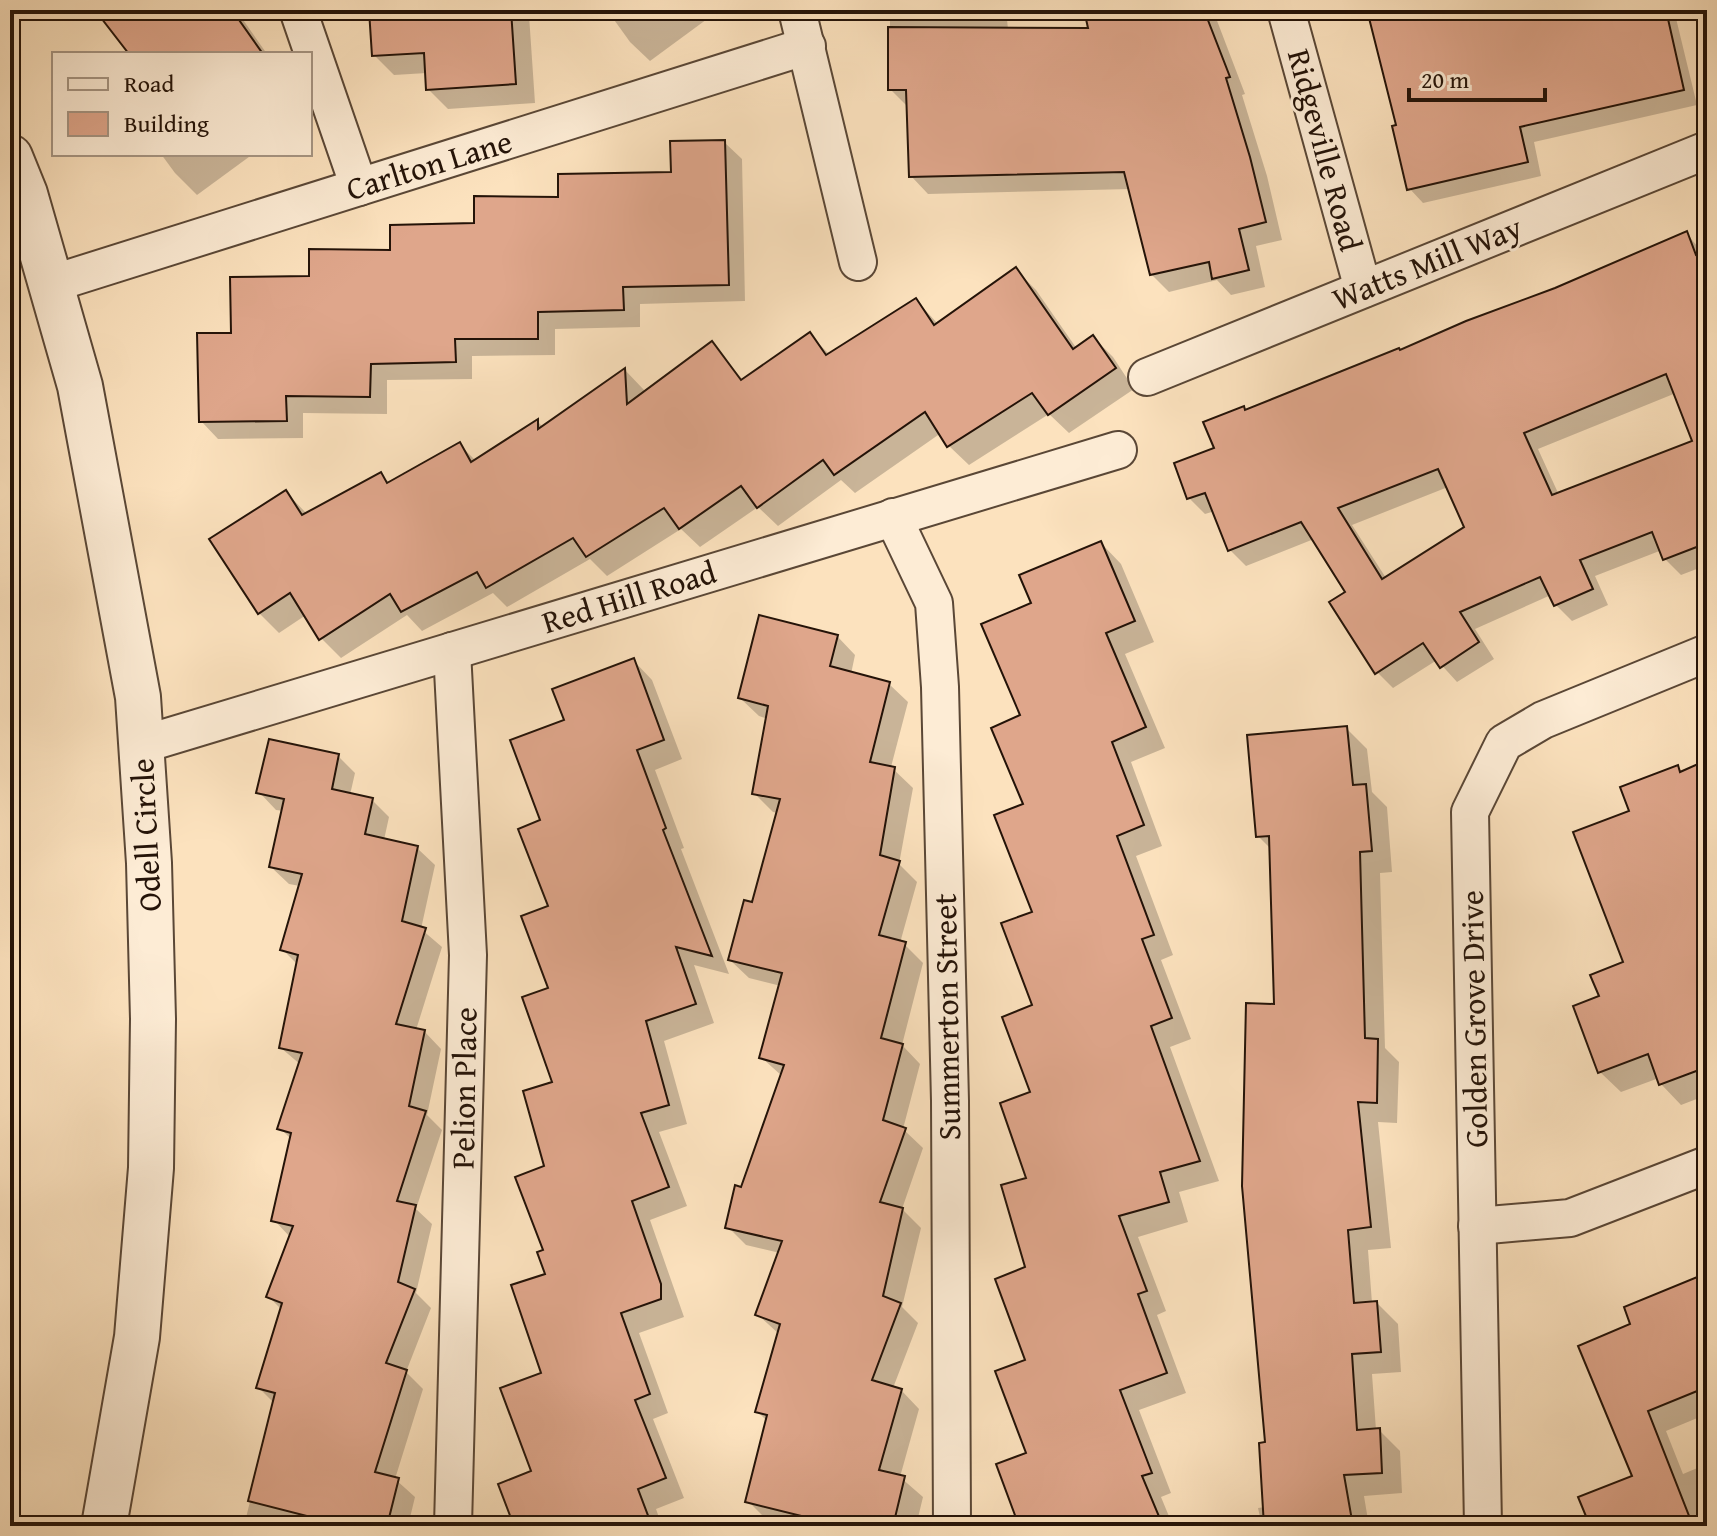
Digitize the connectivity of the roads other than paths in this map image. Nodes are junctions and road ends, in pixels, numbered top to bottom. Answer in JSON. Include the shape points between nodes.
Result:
{"nodes":[{"id":1,"x":298,"y":10,"type":"edge"},
{"id":2,"x":797,"y":10,"type":"edge"},
{"id":3,"x":1286,"y":10,"type":"edge"},
{"id":4,"x":807,"y":46,"type":"junction"},
{"id":5,"x":1707,"y":150,"type":"edge"},
{"id":6,"x":10,"y":157,"type":"edge"},
{"id":7,"x":359,"y":187,"type":"junction"},
{"id":8,"x":858,"y":262,"type":"dead end"},
{"id":9,"x":51,"y":284,"type":"junction"},
{"id":10,"x":1363,"y":289,"type":"junction"},
{"id":11,"x":1147,"y":377,"type":"dead end"},
{"id":12,"x":1118,"y":450,"type":"dead end"},
{"id":13,"x":893,"y":517,"type":"junction"},
{"id":14,"x":452,"y":651,"type":"junction"},
{"id":15,"x":1707,"y":653,"type":"edge"},
{"id":16,"x":141,"y":745,"type":"junction"},
{"id":17,"x":1707,"y":1165,"type":"edge"},
{"id":18,"x":1477,"y":1226,"type":"junction"},
{"id":19,"x":104,"y":1526,"type":"edge"},
{"id":20,"x":453,"y":1526,"type":"edge"},
{"id":21,"x":952,"y":1526,"type":"edge"},
{"id":22,"x":1483,"y":1526,"type":"edge"}],
"edges":[{"from":1,"to":7,"type":"street"},
{"from":2,"to":4,"type":"street"},
{"from":3,"to":10,"type":"street","name":"Ridgeville Road"},
{"from":4,"to":7,"type":"street","name":"Carlton Lane"},
{"from":4,"to":8,"type":"street"},
{"from":5,"to":10,"type":"street","name":"Watts Mill Way"},
{"from":6,"to":9,"type":"street","name":"Odell Circle"},
{"from":7,"to":9,"type":"street","name":"Carlton Lane"},
{"from":9,"to":16,"type":"street","name":"Odell Circle","via":[[86,416],[138,697]]},
{"from":10,"to":11,"type":"street","name":"Watts Mill Way"},
{"from":12,"to":13,"type":"street","name":"Red Hill Road"},
{"from":13,"to":14,"type":"street","name":"Red Hill Road"},
{"from":13,"to":21,"type":"street","name":"Summerton Street","via":[[934,603],[940,687],[950,1101]]},
{"from":14,"to":16,"type":"street","name":"Red Hill Road"},
{"from":14,"to":20,"type":"street","name":"Pelion Place","via":[[468,955]]},
{"from":15,"to":18,"type":"street","name":"Golden Grove Drive","via":[[1543,720],[1504,743],[1470,812]]},
{"from":16,"to":19,"type":"street","name":"Odell Circle","via":[[153,1019],[151,1168],[137,1337]]},
{"from":17,"to":18,"type":"street","via":[[1570,1218]]},
{"from":18,"to":22,"type":"street","name":"Golden Grove Drive"}]}
